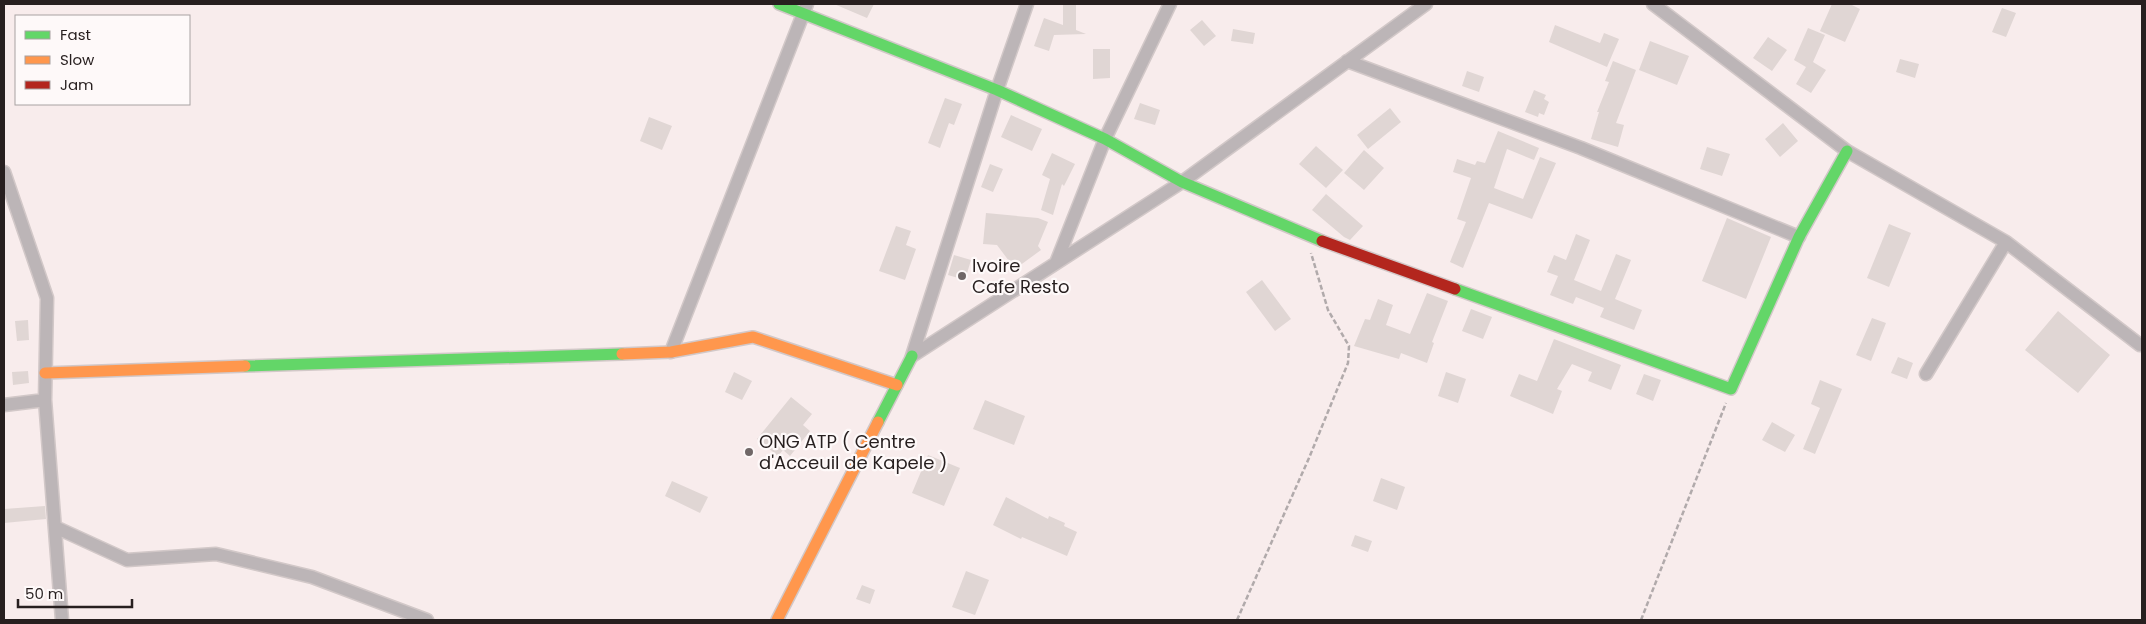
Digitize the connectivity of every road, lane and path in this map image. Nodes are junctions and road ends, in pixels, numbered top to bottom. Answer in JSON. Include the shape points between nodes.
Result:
{"nodes":[{"id":1,"x":779,"y":4,"type":"edge"},
{"id":2,"x":1027,"y":4,"type":"edge"},
{"id":3,"x":1170,"y":4,"type":"edge"},
{"id":4,"x":1426,"y":4,"type":"edge"},
{"id":5,"x":1653,"y":4,"type":"edge"},
{"id":6,"x":805,"y":8,"type":"edge"},
{"id":7,"x":1348,"y":61,"type":"junction"},
{"id":8,"x":997,"y":90,"type":"junction"},
{"id":9,"x":1105,"y":139,"type":"junction"},
{"id":10,"x":1847,"y":151,"type":"junction"},
{"id":11,"x":4,"y":172,"type":"edge"},
{"id":12,"x":1182,"y":182,"type":"junction"},
{"id":13,"x":1306,"y":235,"type":"junction"},
{"id":14,"x":1799,"y":237,"type":"junction"},
{"id":15,"x":2006,"y":242,"type":"junction"},
{"id":16,"x":1056,"y":263,"type":"junction"},
{"id":17,"x":2140,"y":344,"type":"dead end"},
{"id":18,"x":671,"y":352,"type":"junction"},
{"id":19,"x":912,"y":356,"type":"junction"},
{"id":20,"x":45,"y":373,"type":"junction"},
{"id":21,"x":1926,"y":374,"type":"dead end"},
{"id":22,"x":897,"y":385,"type":"junction"},
{"id":23,"x":1731,"y":389,"type":"junction"},
{"id":24,"x":45,"y":400,"type":"junction"},
{"id":25,"x":4,"y":405,"type":"edge"},
{"id":26,"x":55,"y":527,"type":"junction"},
{"id":27,"x":62,"y":620,"type":"edge"},
{"id":28,"x":427,"y":620,"type":"edge"},
{"id":29,"x":777,"y":620,"type":"edge"},
{"id":30,"x":1238,"y":620,"type":"edge"},
{"id":31,"x":1641,"y":620,"type":"edge"}],
"edges":[{"from":1,"to":6,"type":"street"},
{"from":2,"to":8,"type":"street"},
{"from":3,"to":9,"type":"street"},
{"from":4,"to":7,"type":"street"},
{"from":5,"to":10,"type":"street"},
{"from":6,"to":8,"type":"street"},
{"from":6,"to":18,"type":"street"},
{"from":7,"to":12,"type":"street"},
{"from":7,"to":14,"type":"street","via":[[1580,148]]},
{"from":8,"to":9,"type":"street"},
{"from":8,"to":19,"type":"street"},
{"from":9,"to":12,"type":"street"},
{"from":9,"to":16,"type":"street"},
{"from":10,"to":14,"type":"street"},
{"from":10,"to":15,"type":"street"},
{"from":11,"to":20,"type":"street","via":[[47,298]]},
{"from":12,"to":13,"type":"street"},
{"from":12,"to":16,"type":"street"},
{"from":13,"to":23,"type":"street"},
{"from":13,"to":30,"type":"path","via":[[1328,310],[1349,346],[1348,363]]},
{"from":14,"to":23,"type":"street"},
{"from":15,"to":17,"type":"street"},
{"from":15,"to":21,"type":"street"},
{"from":16,"to":19,"type":"street"},
{"from":18,"to":20,"type":"street"},
{"from":18,"to":22,"type":"street","via":[[753,338]]},
{"from":19,"to":22,"type":"street"},
{"from":20,"to":24,"type":"street"},
{"from":22,"to":29,"type":"street"},
{"from":23,"to":31,"type":"path"},
{"from":24,"to":25,"type":"street"},
{"from":24,"to":26,"type":"street"},
{"from":26,"to":27,"type":"street"},
{"from":26,"to":28,"type":"street","via":[[127,560],[216,554],[312,577]]}]}
